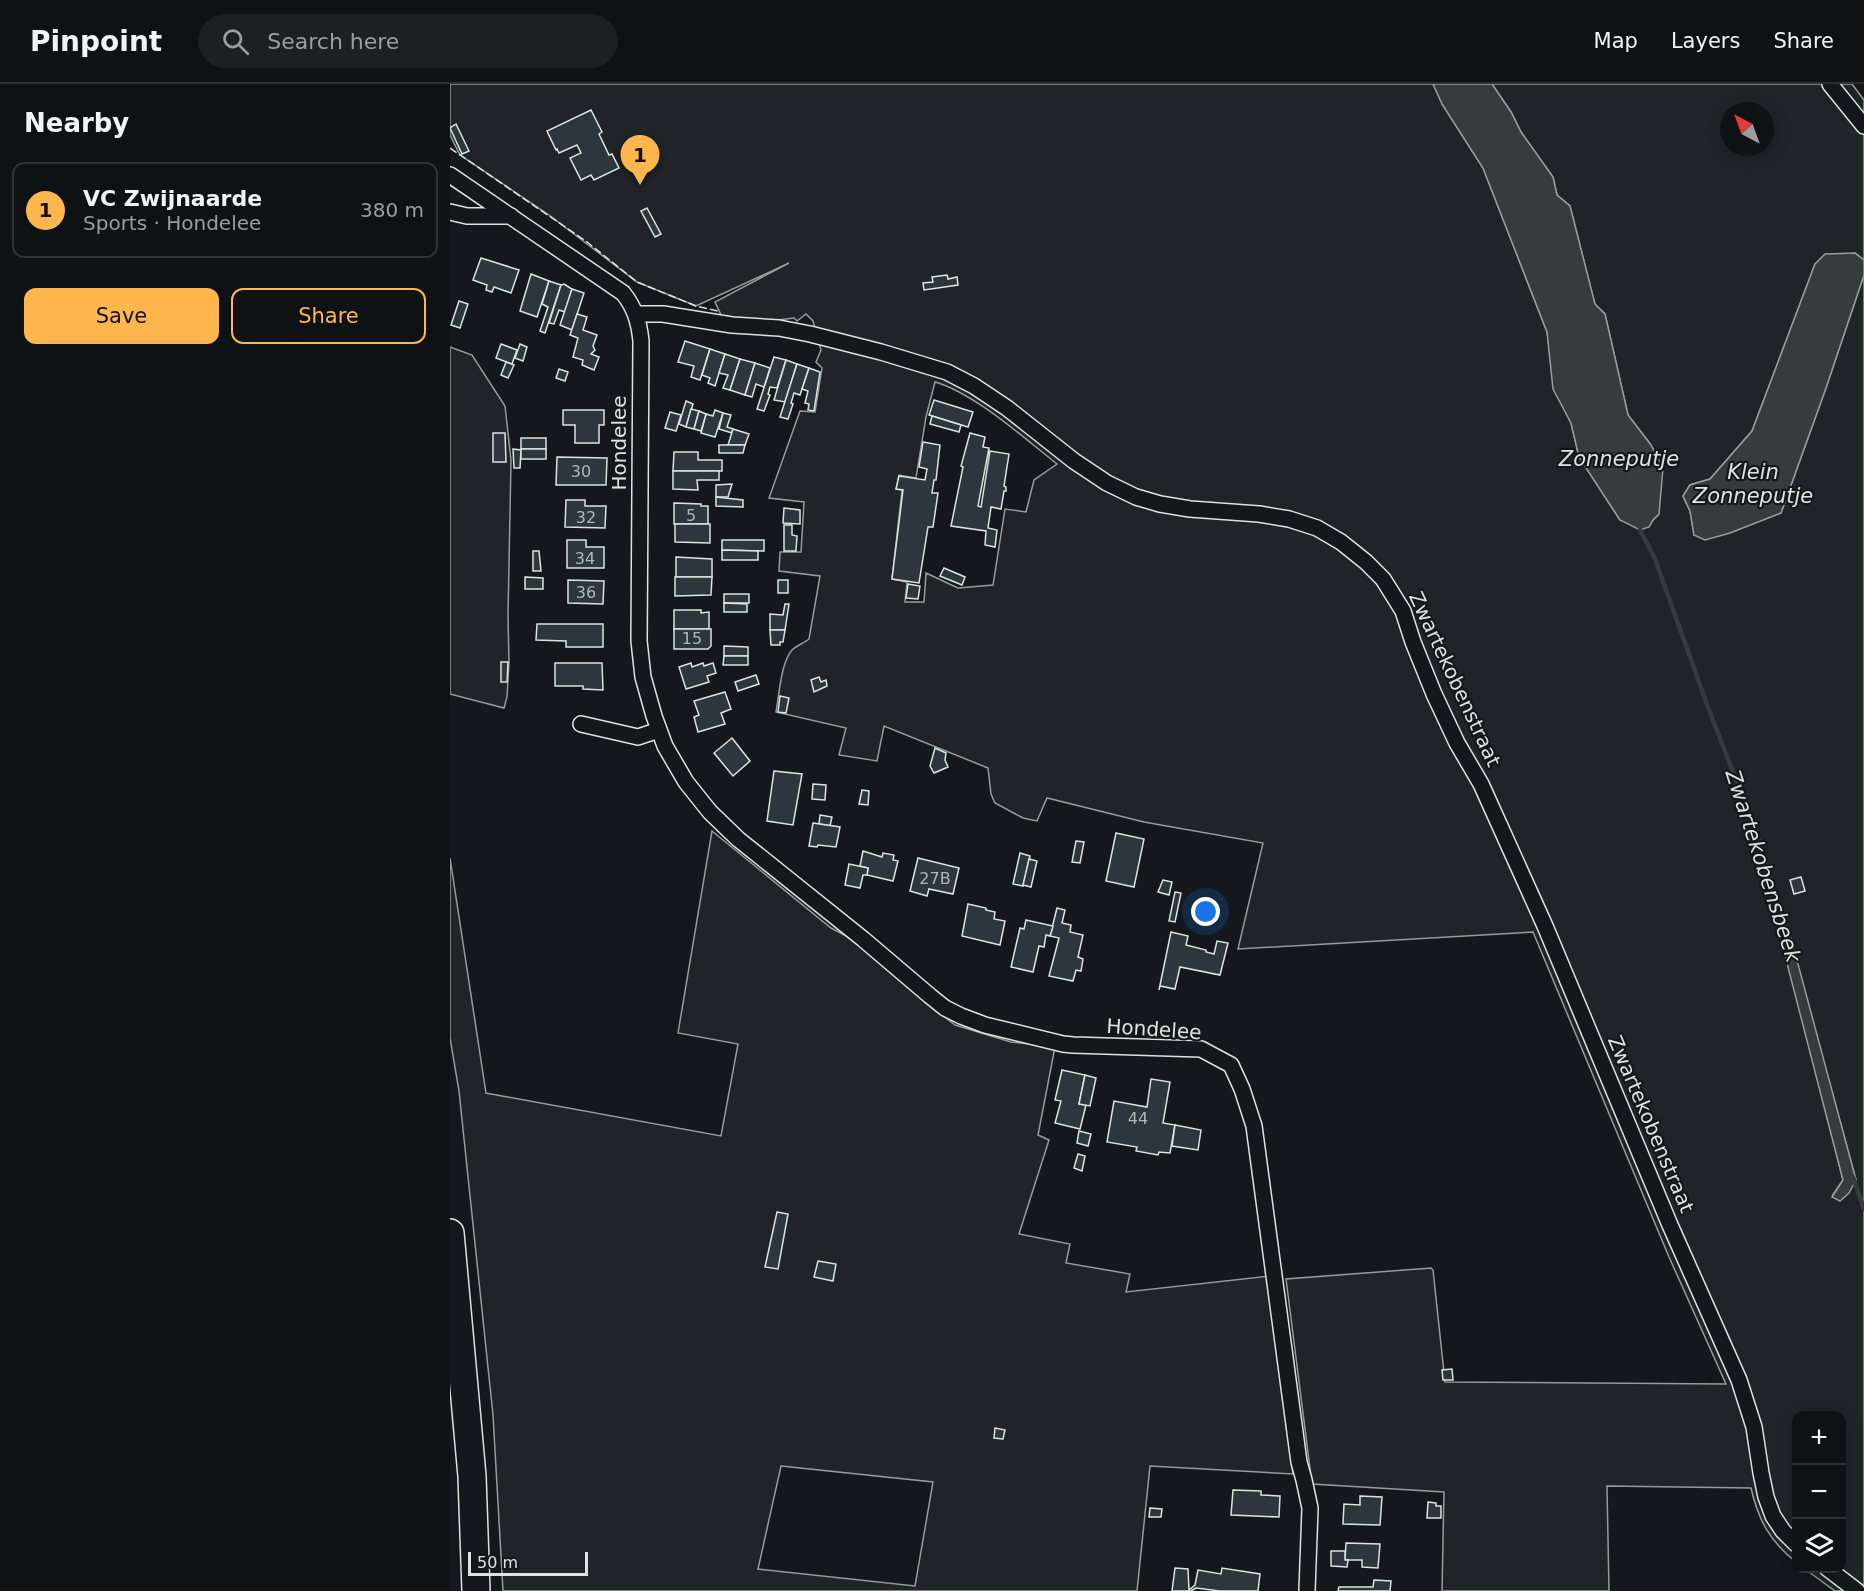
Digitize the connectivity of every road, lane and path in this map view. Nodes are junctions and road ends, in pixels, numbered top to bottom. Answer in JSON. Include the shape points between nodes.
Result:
{"nodes":[{"id":1,"x":1830,"y":84,"type":"edge"},
{"id":2,"x":1864,"y":126,"type":"edge"},
{"id":3,"x":450,"y":175,"type":"edge"},
{"id":4,"x":450,"y":212,"type":"edge"},
{"id":5,"x":511,"y":216,"type":"junction"},
{"id":6,"x":636,"y":314,"type":"junction"},
{"id":7,"x":581,"y":724,"type":"dead end"},
{"id":8,"x":659,"y":730,"type":"junction"},
{"id":9,"x":450,"y":1233,"type":"edge"},
{"id":10,"x":1792,"y":1540,"type":"edge"},
{"id":11,"x":1832,"y":1573,"type":"edge"},
{"id":12,"x":476,"y":1591,"type":"edge"},
{"id":13,"x":1307,"y":1591,"type":"edge"},
{"id":14,"x":1857,"y":1591,"type":"edge"}],
"edges":[{"from":1,"to":2,"type":"street"},
{"from":3,"to":5,"type":"street","name":"Hondelee"},
{"from":4,"to":5,"type":"street"},
{"from":5,"to":6,"type":"street","name":"Hondelee","via":[[623,293]]},
{"from":6,"to":8,"type":"street","name":"Hondelee","via":[[640,342],[639,641],[643,677]]},
{"from":6,"to":10,"type":"street","name":"Zwartekobenstraat","via":[[779,328],[947,372],[1007,408],[1107,483],[1136,497],[1190,509],[1289,519],[1317,528],[1341,542],[1377,573],[1403,611],[1434,694],[1481,784],[1545,926],[1739,1380],[1754,1427],[1764,1489],[1773,1516]]},
{"from":7,"to":8,"type":"street","via":[[638,737]]},
{"from":8,"to":13,"type":"street","name":"Hondelee","via":[[686,782],[710,812],[945,1008],[985,1025],[1047,1040],[1073,1045],[1201,1049],[1231,1065],[1254,1126],[1299,1462],[1310,1508]]},
{"from":9,"to":12,"type":"highway","via":[[472,1476]]},
{"from":11,"to":14,"type":"street"}]}
